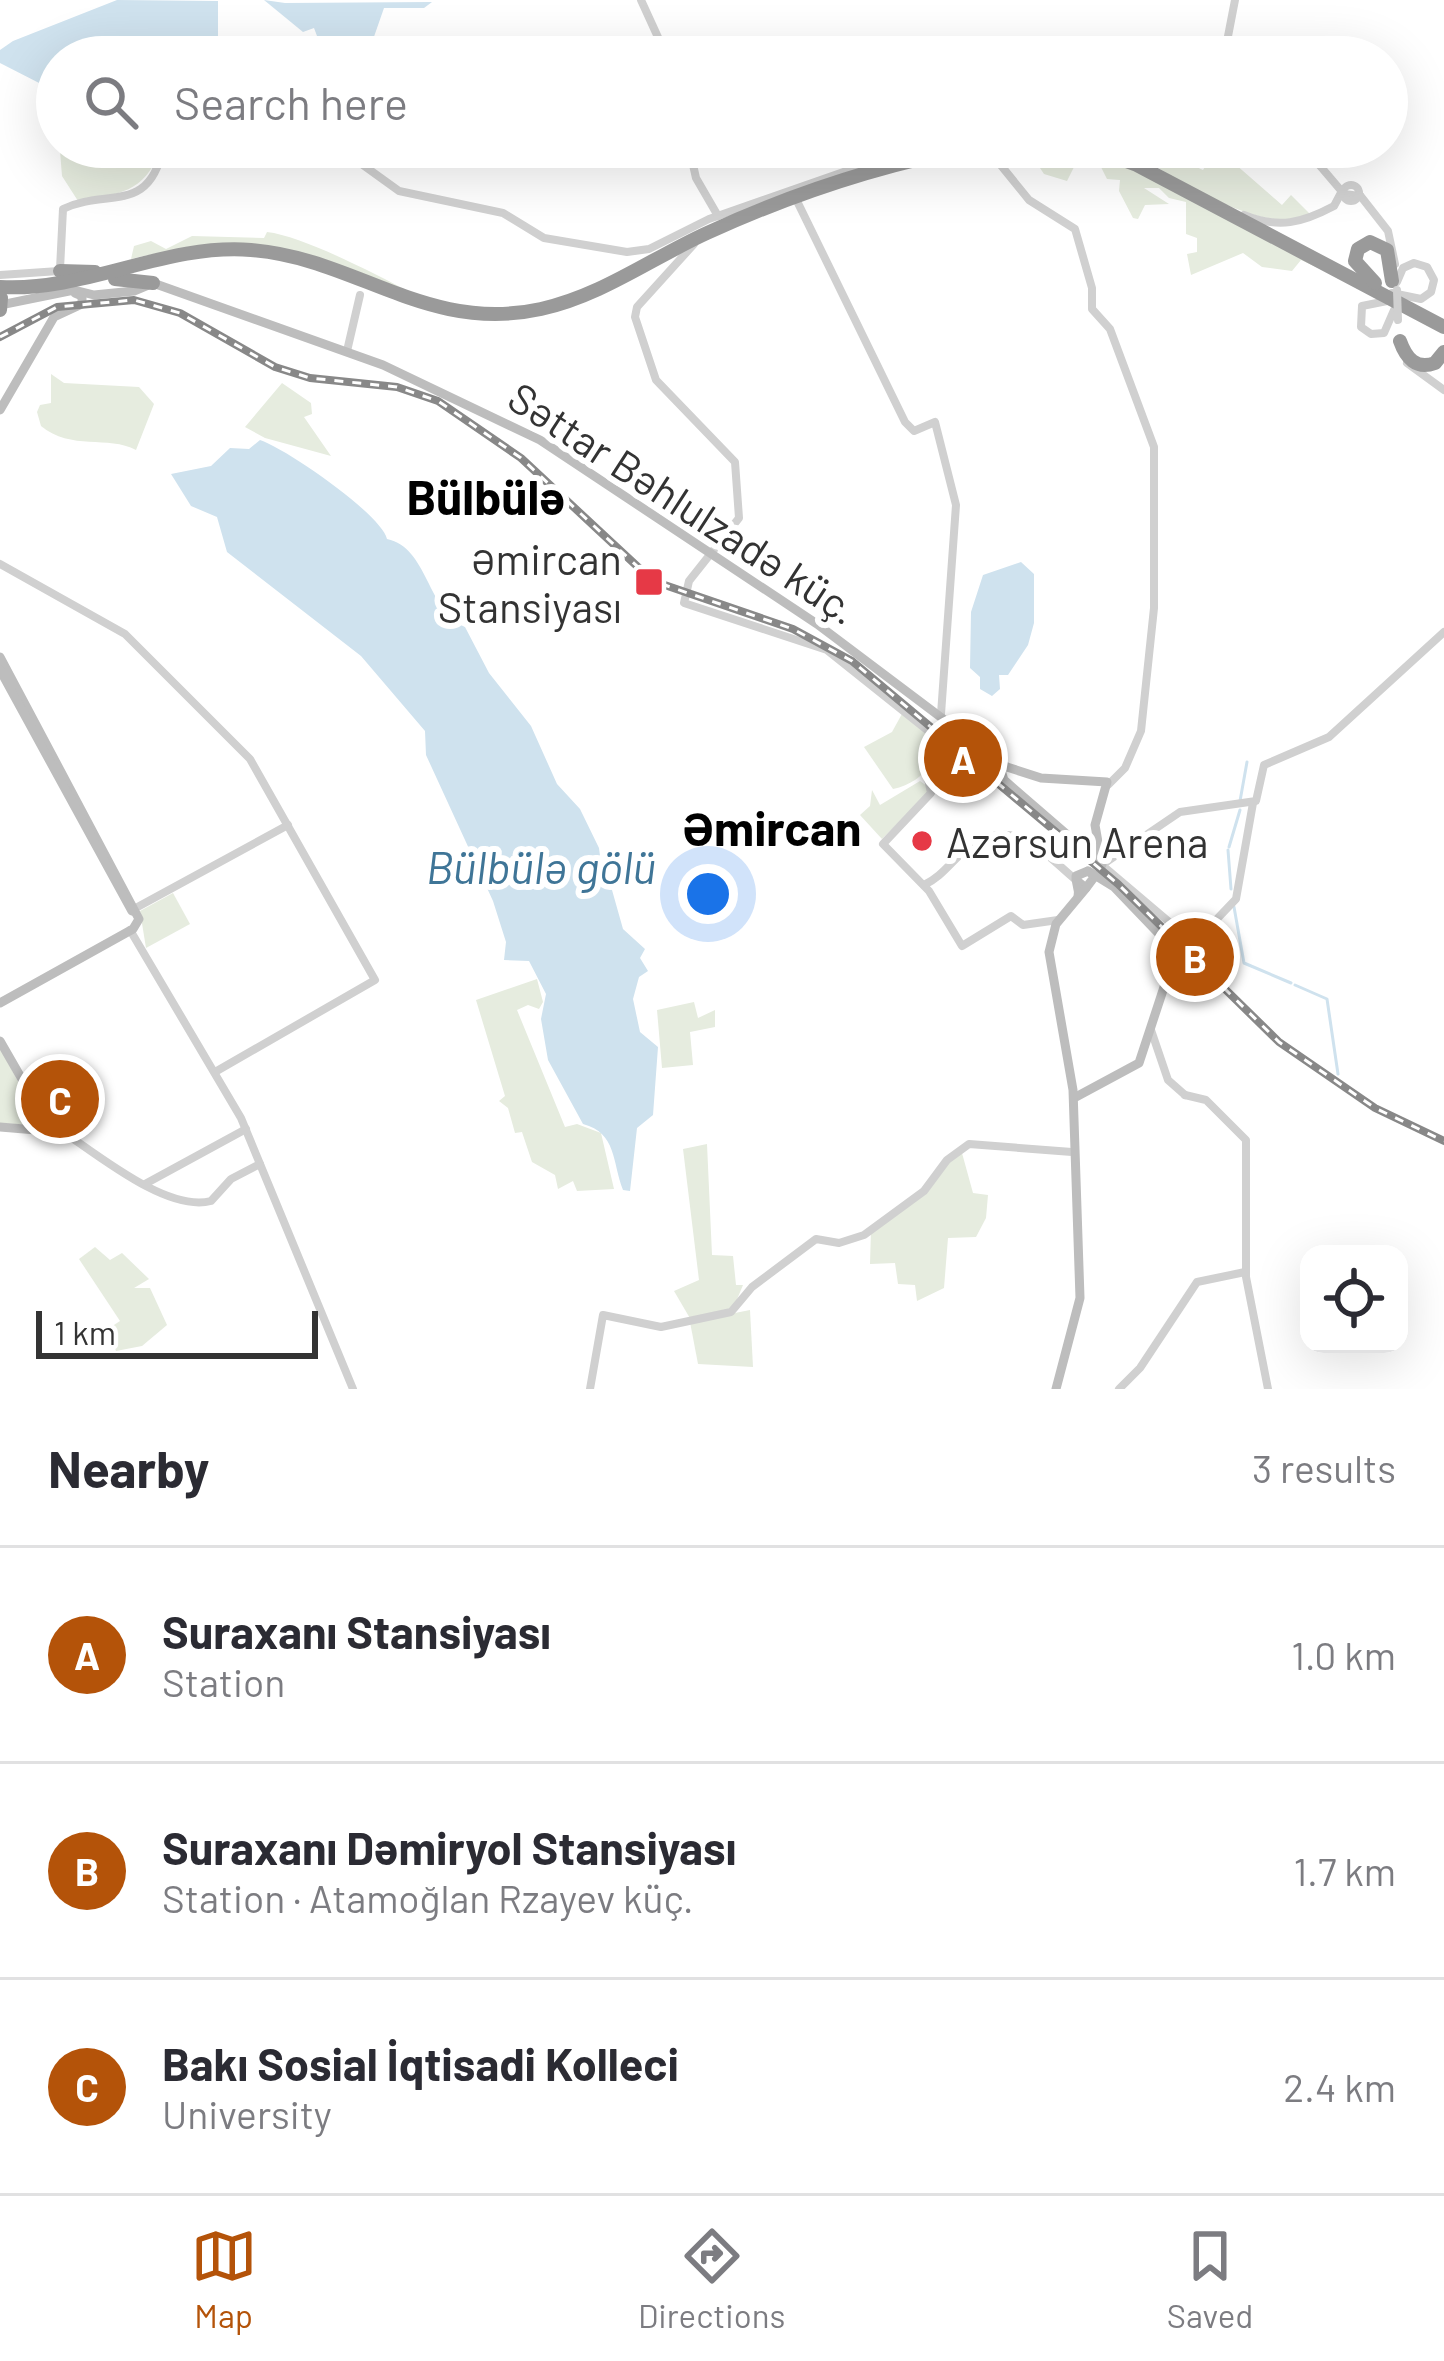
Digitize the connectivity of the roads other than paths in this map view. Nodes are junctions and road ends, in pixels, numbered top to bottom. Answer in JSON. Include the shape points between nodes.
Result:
{"nodes":[{"id":1,"x":641,"y":0,"type":"edge"},
{"id":2,"x":1235,"y":0,"type":"edge"},
{"id":3,"x":657,"y":36,"type":"edge"},
{"id":4,"x":1228,"y":36,"type":"edge"},
{"id":5,"x":157,"y":168,"type":"edge"},
{"id":6,"x":367,"y":168,"type":"edge"},
{"id":7,"x":694,"y":168,"type":"edge"},
{"id":8,"x":860,"y":168,"type":"edge"},
{"id":9,"x":864,"y":168,"type":"edge"},
{"id":10,"x":880,"y":168,"type":"edge"},
{"id":11,"x":1003,"y":168,"type":"edge"},
{"id":12,"x":1143,"y":168,"type":"edge"},
{"id":13,"x":1149,"y":168,"type":"edge"},
{"id":14,"x":1323,"y":168,"type":"edge"},
{"id":15,"x":1331,"y":176,"type":"junction"},
{"id":16,"x":1351,"y":185,"type":"junction"},
{"id":17,"x":1345,"y":195,"type":"junction"},
{"id":18,"x":1361,"y":197,"type":"junction"},
{"id":19,"x":796,"y":199,"type":"junction"},
{"id":20,"x":1234,"y":211,"type":"junction"},
{"id":21,"x":715,"y":223,"type":"junction"},
{"id":22,"x":694,"y":244,"type":"junction"},
{"id":23,"x":668,"y":253,"type":"junction"},
{"id":24,"x":117,"y":267,"type":"junction"},
{"id":25,"x":340,"y":274,"type":"junction"},
{"id":26,"x":0,"y":281,"type":"edge"},
{"id":27,"x":155,"y":283,"type":"joint"},
{"id":28,"x":65,"y":288,"type":"junction"},
{"id":29,"x":1390,"y":288,"type":"junction"},
{"id":30,"x":384,"y":292,"type":"junction"},
{"id":31,"x":56,"y":294,"type":"junction"},
{"id":32,"x":360,"y":295,"type":"junction"},
{"id":33,"x":1,"y":306,"type":"edge"},
{"id":34,"x":1415,"y":312,"type":"junction"},
{"id":35,"x":1396,"y":315,"type":"junction"},
{"id":36,"x":1444,"y":324,"type":"edge"},
{"id":37,"x":1444,"y":338,"type":"edge"},
{"id":38,"x":1400,"y":341,"type":"junction"},
{"id":39,"x":347,"y":351,"type":"junction"},
{"id":40,"x":1444,"y":352,"type":"edge"},
{"id":41,"x":1444,"y":388,"type":"edge"},
{"id":42,"x":0,"y":410,"type":"edge"},
{"id":43,"x":0,"y":420,"type":"edge"},
{"id":44,"x":714,"y":555,"type":"junction"},
{"id":45,"x":0,"y":564,"type":"edge"},
{"id":46,"x":1444,"y":632,"type":"edge"},
{"id":47,"x":0,"y":657,"type":"edge"},
{"id":48,"x":0,"y":670,"type":"edge"},
{"id":49,"x":941,"y":714,"type":"junction"},
{"id":50,"x":1004,"y":770,"type":"junction"},
{"id":51,"x":1108,"y":784,"type":"junction"},
{"id":52,"x":1254,"y":802,"type":"junction"},
{"id":53,"x":1232,"y":808,"type":"junction"},
{"id":54,"x":1247,"y":817,"type":"junction"},
{"id":55,"x":288,"y":825,"type":"junction"},
{"id":56,"x":1092,"y":875,"type":"junction"},
{"id":57,"x":924,"y":884,"type":"junction"},
{"id":58,"x":1058,"y":920,"type":"junction"},
{"id":59,"x":134,"y":923,"type":"junction"},
{"id":60,"x":0,"y":1001,"type":"edge"},
{"id":61,"x":1151,"y":1030,"type":"junction"},
{"id":62,"x":0,"y":1041,"type":"edge"},
{"id":63,"x":214,"y":1072,"type":"junction"},
{"id":64,"x":1074,"y":1097,"type":"junction"},
{"id":65,"x":45,"y":1126,"type":"junction"},
{"id":66,"x":0,"y":1127,"type":"edge"},
{"id":67,"x":246,"y":1129,"type":"junction"},
{"id":68,"x":1072,"y":1152,"type":"junction"},
{"id":69,"x":260,"y":1164,"type":"junction"},
{"id":70,"x":146,"y":1184,"type":"junction"},
{"id":71,"x":1246,"y":1272,"type":"junction"},
{"id":72,"x":353,"y":1389,"type":"edge"},
{"id":73,"x":590,"y":1389,"type":"edge"},
{"id":74,"x":1056,"y":1389,"type":"edge"},
{"id":75,"x":1119,"y":1389,"type":"edge"},
{"id":76,"x":1268,"y":1389,"type":"edge"}],
"edges":[{"from":1,"to":3,"type":"street"},
{"from":2,"to":4,"type":"street"},
{"from":5,"to":28,"type":"street","via":[[134,194],[63,209]]},
{"from":6,"to":21,"type":"street","via":[[399,191],[503,213],[536,236],[605,249],[650,249]]},
{"from":7,"to":21,"type":"street"},
{"from":8,"to":21,"type":"street"},
{"from":9,"to":24,"type":"highway","via":[[526,306],[431,302],[257,245],[203,246]]},
{"from":10,"to":19,"type":"highway"},
{"from":11,"to":51,"type":"street","via":[[1029,200],[1075,229],[1092,309],[1110,329],[1153,442],[1154,596],[1140,737]]},
{"from":12,"to":34,"type":"highway"},
{"from":13,"to":20,"type":"highway"},
{"from":14,"to":15,"type":"street"},
{"from":15,"to":16,"type":"street"},
{"from":15,"to":17,"type":"street"},
{"from":16,"to":17,"type":"street"},
{"from":16,"to":18,"type":"street"},
{"from":17,"to":18,"type":"street"},
{"from":17,"to":20,"type":"street","via":[[1292,224]]},
{"from":17,"to":29,"type":"street","via":[[1385,232]]},
{"from":18,"to":29,"type":"street","via":[[1390,236]]},
{"from":19,"to":21,"type":"highway"},
{"from":19,"to":49,"type":"street","via":[[905,422],[914,431],[935,422],[956,504]]},
{"from":20,"to":29,"type":"highway"},
{"from":21,"to":22,"type":"highway"},
{"from":21,"to":23,"type":"highway"},
{"from":22,"to":23,"type":"highway"},
{"from":22,"to":44,"type":"street","via":[[634,317],[656,380],[735,460],[740,513]]},
{"from":23,"to":30,"type":"highway","via":[[584,295],[526,311],[459,313]]},
{"from":24,"to":28,"type":"highway"},
{"from":24,"to":28,"type":"highway"},
{"from":25,"to":28,"type":"highway","via":[[278,254],[223,249]]},
{"from":25,"to":30,"type":"highway"},
{"from":25,"to":32,"type":"highway"},
{"from":26,"to":28,"type":"highway"},
{"from":27,"to":28,"type":"highway","via":[[119,278]]},
{"from":27,"to":39,"type":"main road","name":"Səttar Bəhlulzadə küç."},
{"from":28,"to":31,"type":"main road"},
{"from":28,"to":33,"type":"main road","via":[[4,291]]},
{"from":28,"to":42,"type":"main road"},
{"from":28,"to":43,"type":"main road","via":[[55,323]]},
{"from":29,"to":29,"type":"street","via":[[1408,265],[1432,274],[1423,298]]},
{"from":29,"to":35,"type":"street","bridge":true},
{"from":29,"to":36,"type":"highway"},
{"from":30,"to":32,"type":"highway"},
{"from":31,"to":33,"type":"main road"},
{"from":31,"to":33,"type":"main road"},
{"from":32,"to":39,"type":"street"},
{"from":34,"to":35,"type":"street","via":[[1373,300],[1360,309],[1359,323],[1380,334]]},
{"from":34,"to":36,"type":"highway"},
{"from":34,"to":37,"type":"highway"},
{"from":35,"to":38,"type":"street"},
{"from":35,"to":41,"type":"street","via":[[1405,360]]},
{"from":38,"to":40,"type":"highway","via":[[1421,366]]},
{"from":38,"to":41,"type":"street","via":[[1412,364]]},
{"from":39,"to":44,"type":"main road","name":"Səttar Bəhlulzadə küç.","via":[[538,439]]},
{"from":44,"to":49,"type":"main road","name":"Səttar Bəhlulzadə küç."},
{"from":44,"to":57,"type":"street","via":[[689,581],[685,604],[832,652],[936,736],[938,758],[927,774],[932,792],[884,844]]},
{"from":45,"to":55,"type":"street","via":[[127,635],[251,760]]},
{"from":46,"to":52,"type":"street","via":[[1330,737],[1264,765]]},
{"from":47,"to":59,"type":"main road"},
{"from":48,"to":59,"type":"main road"},
{"from":49,"to":50,"type":"main road","name":"Səttar Bəhlulzadə küç."},
{"from":50,"to":51,"type":"main road"},
{"from":50,"to":56,"type":"main road"},
{"from":51,"to":56,"type":"main road"},
{"from":52,"to":53,"type":"street"},
{"from":52,"to":54,"type":"street"},
{"from":53,"to":54,"type":"street"},
{"from":53,"to":56,"type":"street","via":[[1180,812]]},
{"from":54,"to":56,"type":"street","via":[[1237,898],[1194,943]]},
{"from":55,"to":59,"type":"street"},
{"from":55,"to":63,"type":"street","via":[[375,980]]},
{"from":56,"to":57,"type":"street","via":[[1064,871],[1033,839],[1018,836],[972,845]]},
{"from":56,"to":58,"type":"main road"},
{"from":56,"to":61,"type":"main road","via":[[1182,958]]},
{"from":57,"to":58,"type":"street","via":[[962,946],[1010,917],[1023,925]]},
{"from":58,"to":64,"type":"main road","via":[[1049,960]]},
{"from":59,"to":60,"type":"main road"},
{"from":59,"to":63,"type":"street"},
{"from":61,"to":64,"type":"main road","via":[[1138,1065]]},
{"from":61,"to":71,"type":"street","via":[[1168,1080],[1246,1142]]},
{"from":62,"to":65,"type":"main road"},
{"from":63,"to":67,"type":"street"},
{"from":64,"to":68,"type":"main road"},
{"from":65,"to":66,"type":"main road"},
{"from":65,"to":70,"type":"street"},
{"from":67,"to":69,"type":"street"},
{"from":67,"to":70,"type":"street"},
{"from":68,"to":73,"type":"street","via":[[969,1144],[924,1191],[862,1235],[841,1243],[820,1238],[752,1287],[734,1311],[661,1327],[602,1316]]},
{"from":68,"to":74,"type":"main road","via":[[1080,1307]]},
{"from":69,"to":70,"type":"street","via":[[204,1204]]},
{"from":69,"to":72,"type":"street"},
{"from":71,"to":75,"type":"street","via":[[1197,1282]]},
{"from":71,"to":76,"type":"street"}]}
